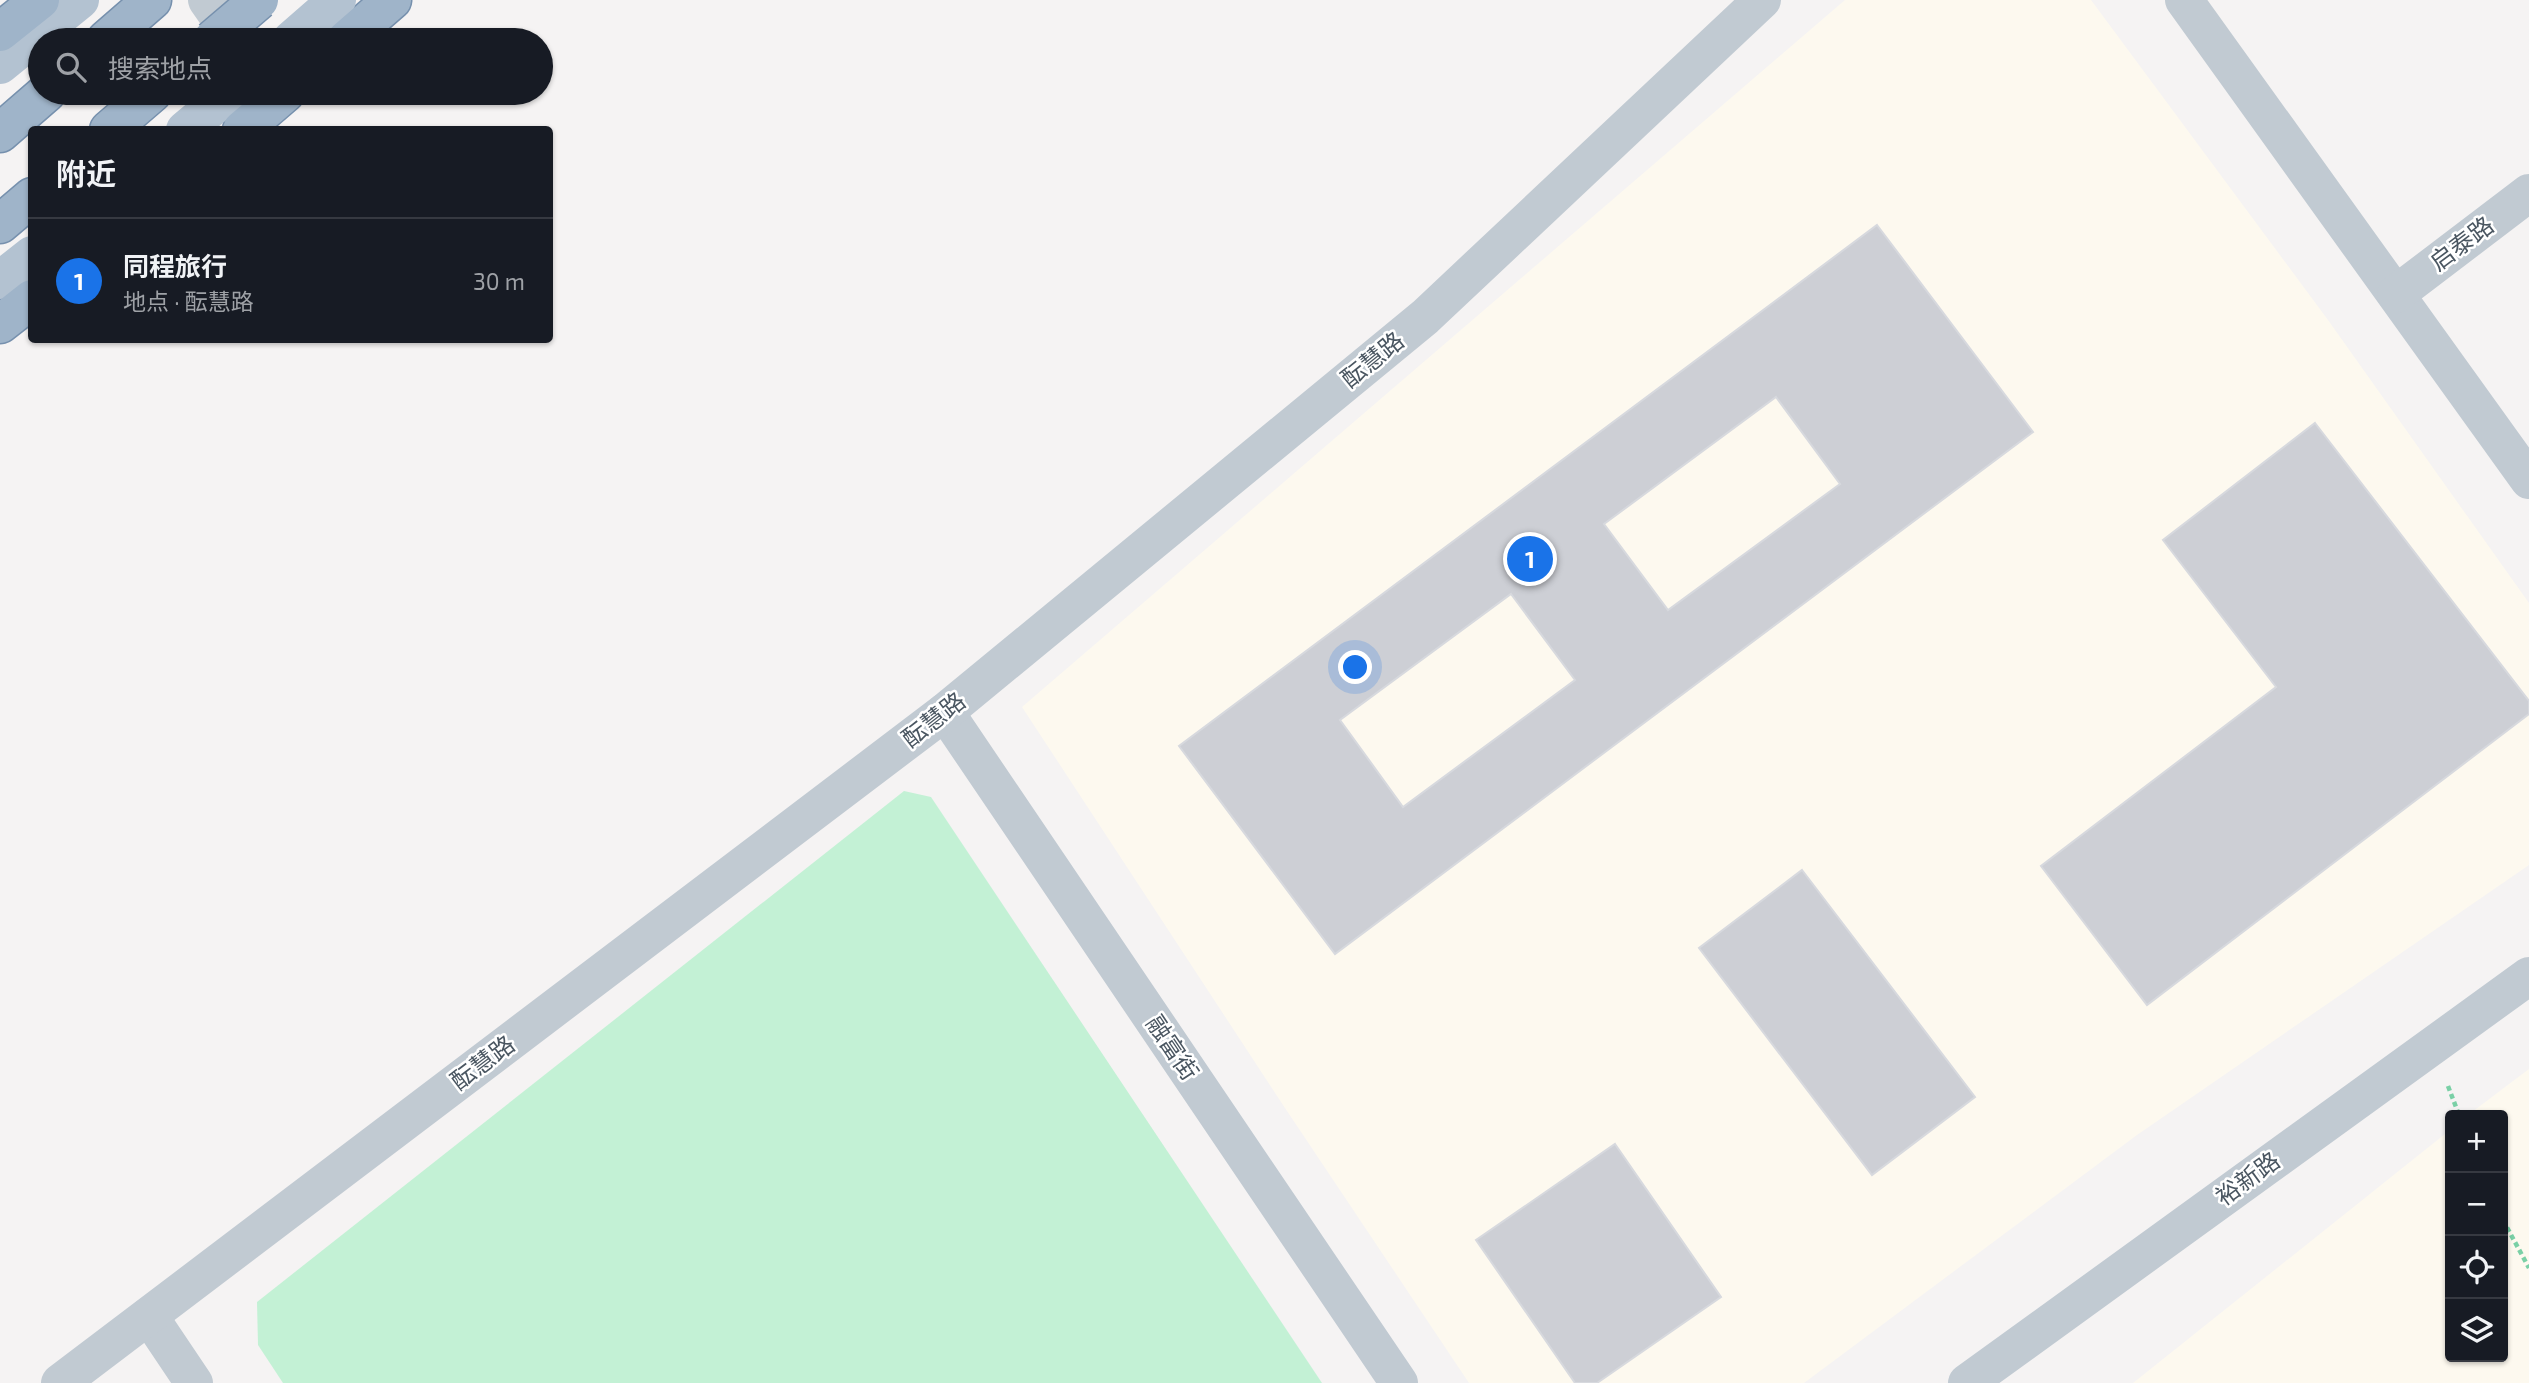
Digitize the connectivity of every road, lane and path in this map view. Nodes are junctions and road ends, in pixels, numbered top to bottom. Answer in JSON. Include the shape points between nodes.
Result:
{"nodes":[{"id":1,"x":40,"y":0,"type":"edge"},
{"id":2,"x":80,"y":0,"type":"edge"},
{"id":3,"x":152,"y":0,"type":"edge"},
{"id":4,"x":207,"y":0,"type":"edge"},
{"id":5,"x":259,"y":0,"type":"edge"},
{"id":6,"x":337,"y":0,"type":"edge"},
{"id":7,"x":392,"y":0,"type":"edge"},
{"id":8,"x":1762,"y":0,"type":"edge"},
{"id":9,"x":2184,"y":0,"type":"edge"},
{"id":10,"x":46,"y":28,"type":"edge"},
{"id":11,"x":120,"y":28,"type":"edge"},
{"id":12,"x":226,"y":28,"type":"edge"},
{"id":13,"x":227,"y":28,"type":"edge"},
{"id":14,"x":305,"y":28,"type":"edge"},
{"id":15,"x":360,"y":28,"type":"edge"},
{"id":16,"x":0,"y":32,"type":"edge"},
{"id":17,"x":28,"y":42,"type":"edge"},
{"id":18,"x":0,"y":65,"type":"edge"},
{"id":19,"x":32,"y":105,"type":"edge"},
{"id":20,"x":138,"y":105,"type":"edge"},
{"id":21,"x":215,"y":105,"type":"edge"},
{"id":22,"x":271,"y":105,"type":"edge"},
{"id":23,"x":114,"y":126,"type":"edge"},
{"id":24,"x":190,"y":126,"type":"edge"},
{"id":25,"x":247,"y":126,"type":"edge"},
{"id":26,"x":0,"y":133,"type":"edge"},
{"id":27,"x":2529,"y":193,"type":"edge"},
{"id":28,"x":28,"y":200,"type":"edge"},
{"id":29,"x":0,"y":224,"type":"edge"},
{"id":30,"x":28,"y":258,"type":"edge"},
{"id":31,"x":0,"y":281,"type":"edge"},
{"id":32,"x":2396,"y":294,"type":"junction"},
{"id":33,"x":28,"y":302,"type":"edge"},
{"id":34,"x":0,"y":324,"type":"edge"},
{"id":35,"x":2529,"y":480,"type":"edge"},
{"id":36,"x":945,"y":712,"type":"junction"},
{"id":37,"x":2529,"y":976,"type":"edge"},
{"id":38,"x":2448,"y":1086,"type":"dead end"},
{"id":39,"x":2457,"y":1110,"type":"edge"},
{"id":40,"x":2508,"y":1229,"type":"edge"},
{"id":41,"x":2529,"y":1268,"type":"edge"},
{"id":42,"x":149,"y":1315,"type":"junction"},
{"id":43,"x":60,"y":1383,"type":"edge"},
{"id":44,"x":194,"y":1383,"type":"edge"},
{"id":45,"x":1399,"y":1383,"type":"edge"},
{"id":46,"x":1967,"y":1383,"type":"edge"}],
"edges":[{"from":1,"to":16,"type":"highway"},
{"from":2,"to":10,"type":"main road"},
{"from":3,"to":11,"type":"highway"},
{"from":4,"to":13,"type":"street"},
{"from":5,"to":12,"type":"highway","bridge":true},
{"from":6,"to":14,"type":"main road"},
{"from":7,"to":15,"type":"highway"},
{"from":8,"to":36,"type":"street","name":"酝慧路","via":[[1425,317]]},
{"from":9,"to":32,"type":"street"},
{"from":17,"to":18,"type":"main road"},
{"from":19,"to":26,"type":"highway"},
{"from":20,"to":23,"type":"highway"},
{"from":21,"to":24,"type":"main road"},
{"from":22,"to":25,"type":"highway"},
{"from":27,"to":32,"type":"street","name":"启泰路"},
{"from":28,"to":29,"type":"highway"},
{"from":30,"to":31,"type":"main road"},
{"from":32,"to":35,"type":"street"},
{"from":33,"to":34,"type":"highway"},
{"from":36,"to":42,"type":"street","name":"酝慧路"},
{"from":36,"to":45,"type":"street","name":"融富街"},
{"from":37,"to":46,"type":"street","name":"裕新路"},
{"from":38,"to":39,"type":"path"},
{"from":40,"to":41,"type":"path"},
{"from":42,"to":43,"type":"street","name":"酝慧路"},
{"from":42,"to":44,"type":"street"}]}
